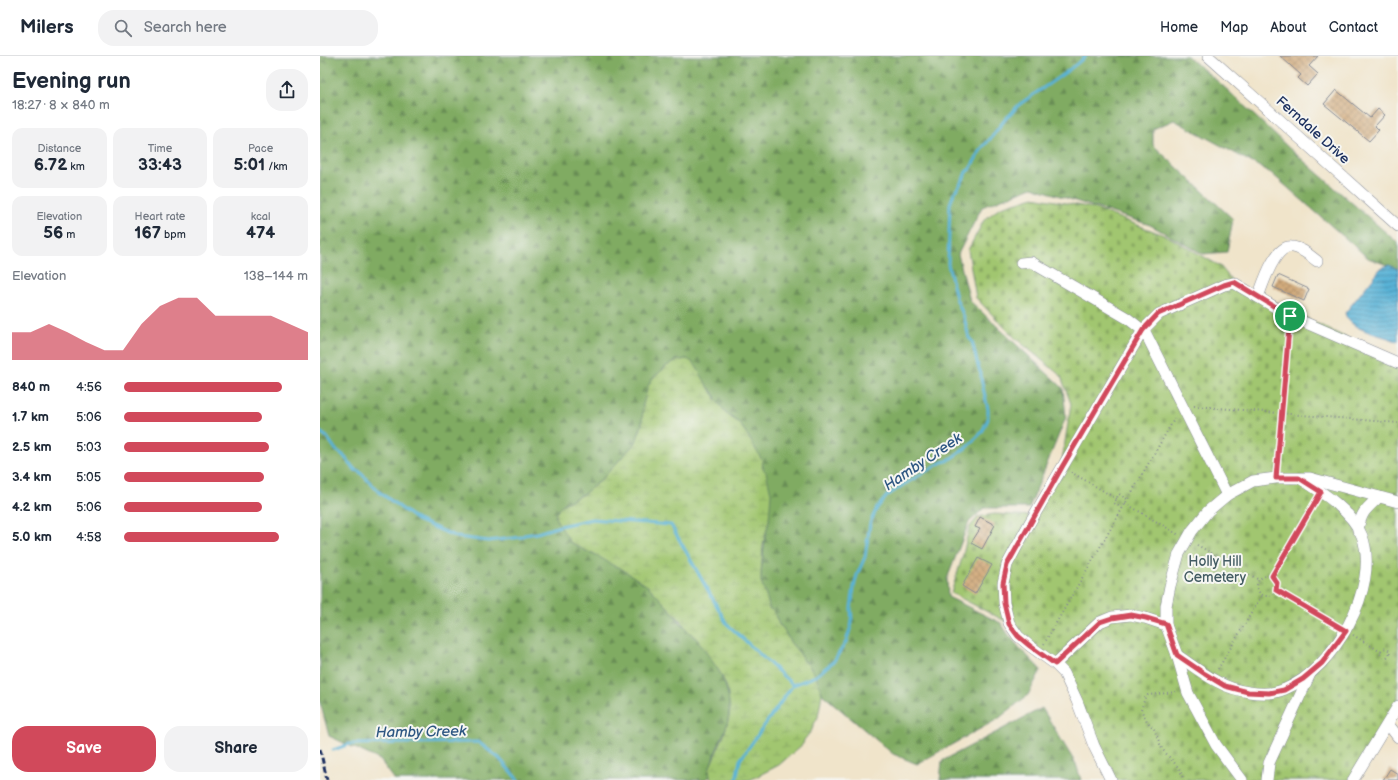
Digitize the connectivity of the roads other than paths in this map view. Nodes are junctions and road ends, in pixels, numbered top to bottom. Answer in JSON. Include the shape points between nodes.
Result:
{"nodes":[{"id":1,"x":1208,"y":56,"type":"edge"},
{"id":2,"x":1398,"y":226,"type":"edge"},
{"id":3,"x":1317,"y":261,"type":"dead end"},
{"id":4,"x":1021,"y":263,"type":"dead end"},
{"id":5,"x":1258,"y":297,"type":"junction"},
{"id":6,"x":1143,"y":330,"type":"junction"},
{"id":7,"x":1398,"y":363,"type":"edge"},
{"id":8,"x":1299,"y":478,"type":"junction"},
{"id":9,"x":1227,"y":495,"type":"junction"},
{"id":10,"x":1379,"y":497,"type":"junction"},
{"id":11,"x":1398,"y":502,"type":"edge"},
{"id":12,"x":1358,"y":530,"type":"junction"},
{"id":13,"x":1166,"y":624,"type":"junction"},
{"id":14,"x":1177,"y":655,"type":"junction"},
{"id":15,"x":1055,"y":664,"type":"junction"},
{"id":16,"x":1311,"y":673,"type":"junction"},
{"id":17,"x":1398,"y":706,"type":"edge"},
{"id":18,"x":1388,"y":724,"type":"junction"},
{"id":19,"x":1398,"y":737,"type":"edge"},
{"id":20,"x":1111,"y":780,"type":"edge"},
{"id":21,"x":1242,"y":780,"type":"edge"},
{"id":22,"x":1267,"y":780,"type":"edge"},
{"id":23,"x":1353,"y":780,"type":"edge"}],
"edges":[{"from":1,"to":2,"type":"street","name":"Ferndale Drive"},
{"from":3,"to":5,"type":"street","via":[[1292,246],[1285,247],[1272,262]]},
{"from":4,"to":6,"type":"street","via":[[1031,262]]},
{"from":5,"to":6,"type":"street","via":[[1234,282],[1158,314]]},
{"from":5,"to":7,"type":"street","via":[[1290,316]]},
{"from":6,"to":9,"type":"street"},
{"from":6,"to":15,"type":"street","via":[[1007,565],[1003,583],[1009,624],[1018,636]]},
{"from":8,"to":9,"type":"street","via":[[1253,481]]},
{"from":8,"to":10,"type":"street","via":[[1310,478]]},
{"from":8,"to":12,"type":"street","via":[[1329,497]]},
{"from":9,"to":13,"type":"street","via":[[1192,531],[1179,554],[1166,606]]},
{"from":10,"to":11,"type":"street"},
{"from":10,"to":12,"type":"street","via":[[1364,511]]},
{"from":12,"to":16,"type":"street","via":[[1367,556],[1359,602],[1346,631],[1322,663]]},
{"from":13,"to":14,"type":"street"},
{"from":13,"to":15,"type":"street","via":[[1131,615],[1100,622]]},
{"from":14,"to":16,"type":"street","via":[[1225,686],[1248,692],[1269,693],[1284,690]]},
{"from":14,"to":21,"type":"street","via":[[1187,690],[1216,745]]},
{"from":15,"to":20,"type":"street","via":[[1064,673]]},
{"from":16,"to":22,"type":"street","via":[[1269,763]]},
{"from":17,"to":18,"type":"street"},
{"from":18,"to":19,"type":"street"},
{"from":18,"to":23,"type":"street"}]}
